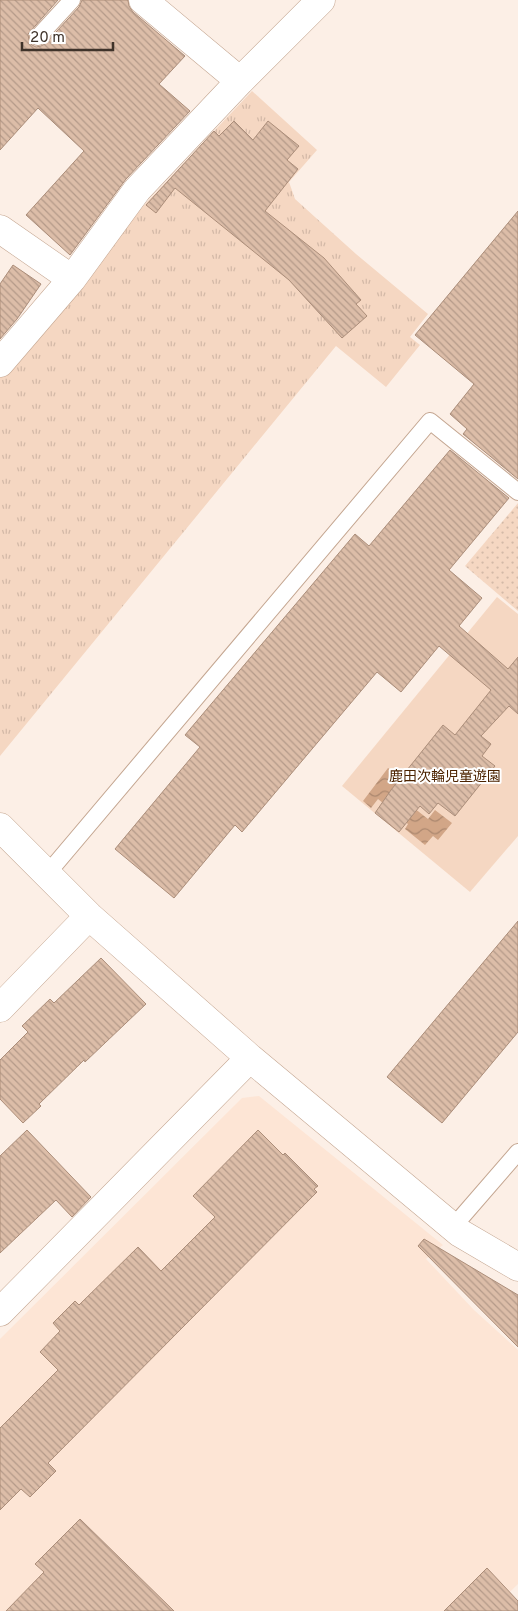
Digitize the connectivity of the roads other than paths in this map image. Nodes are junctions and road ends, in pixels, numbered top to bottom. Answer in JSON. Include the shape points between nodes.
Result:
{"nodes":[{"id":1,"x":72,"y":0,"type":"edge"},
{"id":2,"x":143,"y":0,"type":"edge"},
{"id":3,"x":321,"y":0,"type":"edge"},
{"id":4,"x":38,"y":37,"type":"dead end"},
{"id":5,"x":240,"y":81,"type":"junction"},
{"id":6,"x":0,"y":229,"type":"edge"},
{"id":7,"x":72,"y":279,"type":"junction"},
{"id":8,"x":0,"y":363,"type":"edge"},
{"id":9,"x":518,"y":492,"type":"edge"},
{"id":10,"x":0,"y":827,"type":"edge"},
{"id":11,"x":47,"y":874,"type":"junction"},
{"id":12,"x":89,"y":916,"type":"junction"},
{"id":13,"x":0,"y":1008,"type":"edge"},
{"id":14,"x":250,"y":1058,"type":"junction"},
{"id":15,"x":518,"y":1152,"type":"edge"},
{"id":16,"x":453,"y":1227,"type":"junction"},
{"id":17,"x":518,"y":1267,"type":"edge"},
{"id":18,"x":0,"y":1312,"type":"edge"}],
"edges":[{"from":1,"to":4,"type":"lane"},
{"from":2,"to":5,"type":"street"},
{"from":3,"to":5,"type":"street"},
{"from":5,"to":7,"type":"street","via":[[137,190]]},
{"from":6,"to":7,"type":"street"},
{"from":7,"to":8,"type":"street"},
{"from":9,"to":11,"type":"lane","via":[[430,421]]},
{"from":10,"to":11,"type":"street"},
{"from":11,"to":12,"type":"street"},
{"from":12,"to":13,"type":"street"},
{"from":12,"to":14,"type":"street"},
{"from":14,"to":16,"type":"street"},
{"from":14,"to":18,"type":"street"},
{"from":15,"to":16,"type":"lane"},
{"from":16,"to":17,"type":"street"}]}
